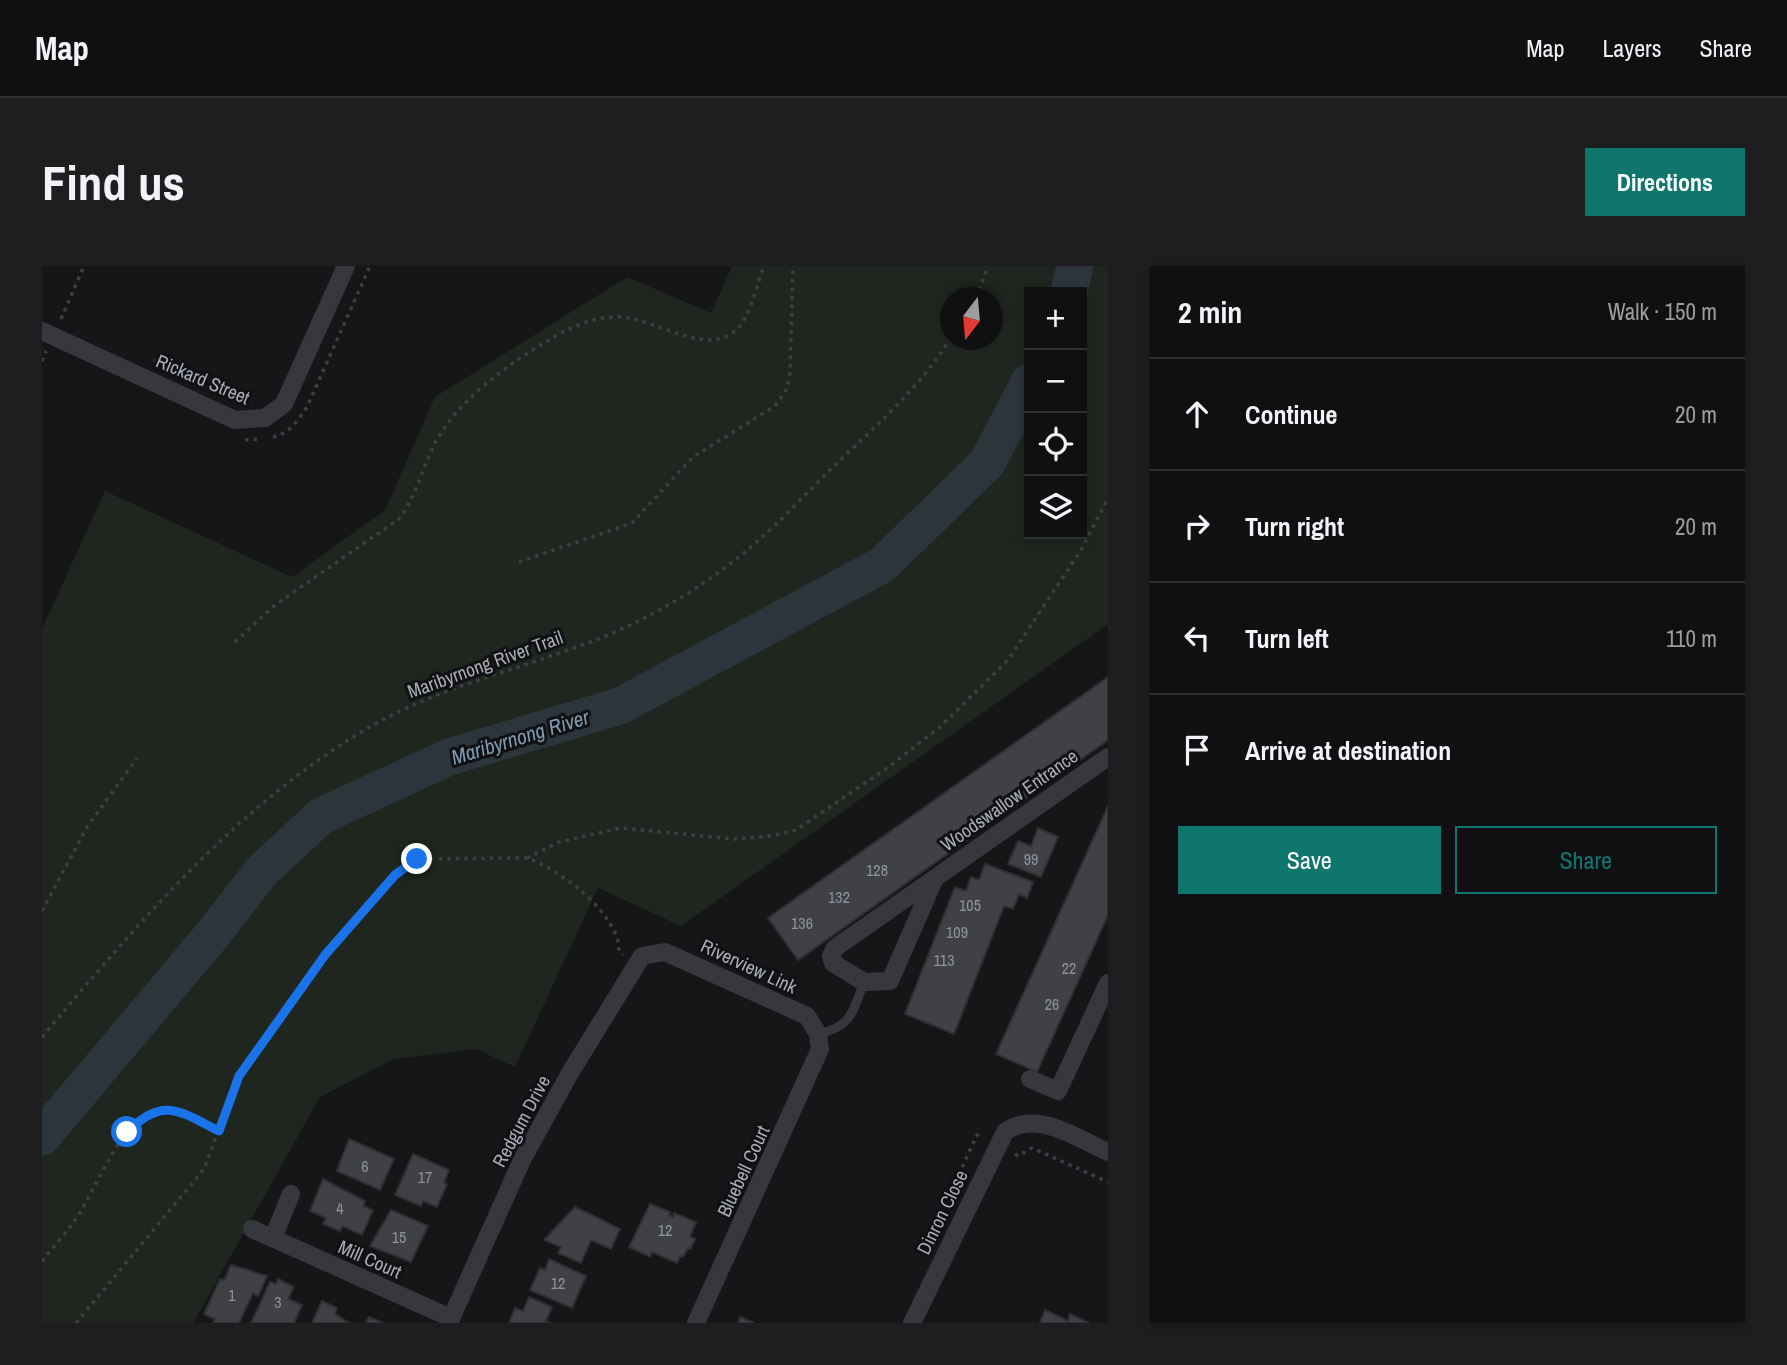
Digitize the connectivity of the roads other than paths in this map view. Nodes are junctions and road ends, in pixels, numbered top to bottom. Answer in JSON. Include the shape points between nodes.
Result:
{"nodes":[{"id":1,"x":346,"y":266,"type":"edge"},
{"id":2,"x":48,"y":334,"type":"edge"},
{"id":3,"x":1108,"y":757,"type":"edge"},
{"id":4,"x":935,"y":878,"type":"junction"},
{"id":5,"x":653,"y":953,"type":"joint"},
{"id":6,"x":864,"y":982,"type":"junction"},
{"id":7,"x":1108,"y":983,"type":"edge"},
{"id":8,"x":818,"y":1034,"type":"junction"},
{"id":9,"x":1030,"y":1079,"type":"dead end"},
{"id":10,"x":1108,"y":1152,"type":"edge"},
{"id":11,"x":290,"y":1194,"type":"dead end"},
{"id":12,"x":252,"y":1228,"type":"dead end"},
{"id":13,"x":273,"y":1238,"type":"junction"},
{"id":14,"x":450,"y":1320,"type":"edge"},
{"id":15,"x":696,"y":1323,"type":"edge"},
{"id":16,"x":912,"y":1323,"type":"edge"}],
"edges":[{"from":1,"to":2,"type":"street","name":"Rickard Street","via":[[284,404],[265,418],[235,420]]},
{"from":3,"to":4,"type":"street","name":"Woodswallow Entrance"},
{"from":4,"to":6,"type":"street","name":"Woodswallow Entrance","via":[[895,977],[883,984]]},
{"from":4,"to":6,"type":"street","name":"Woodswallow Entrance","via":[[835,948],[833,963]]},
{"from":5,"to":8,"type":"street","name":"Riverview Link","via":[[678,957],[784,1004],[807,1016]]},
{"from":5,"to":14,"type":"street","name":"Redgum Drive","via":[[642,956],[570,1073],[522,1160]]},
{"from":6,"to":8,"type":"lane","via":[[845,1024]]},
{"from":7,"to":9,"type":"street","via":[[1058,1091]]},
{"from":8,"to":15,"type":"street","name":"Bluebell Court","via":[[820,1049],[814,1065]]},
{"from":10,"to":16,"type":"street","name":"Dinron Close","via":[[1032,1121],[1016,1124],[1000,1140]]},
{"from":11,"to":13,"type":"street"},
{"from":12,"to":13,"type":"street","name":"Mill Court"},
{"from":13,"to":14,"type":"street","name":"Mill Court"}]}
